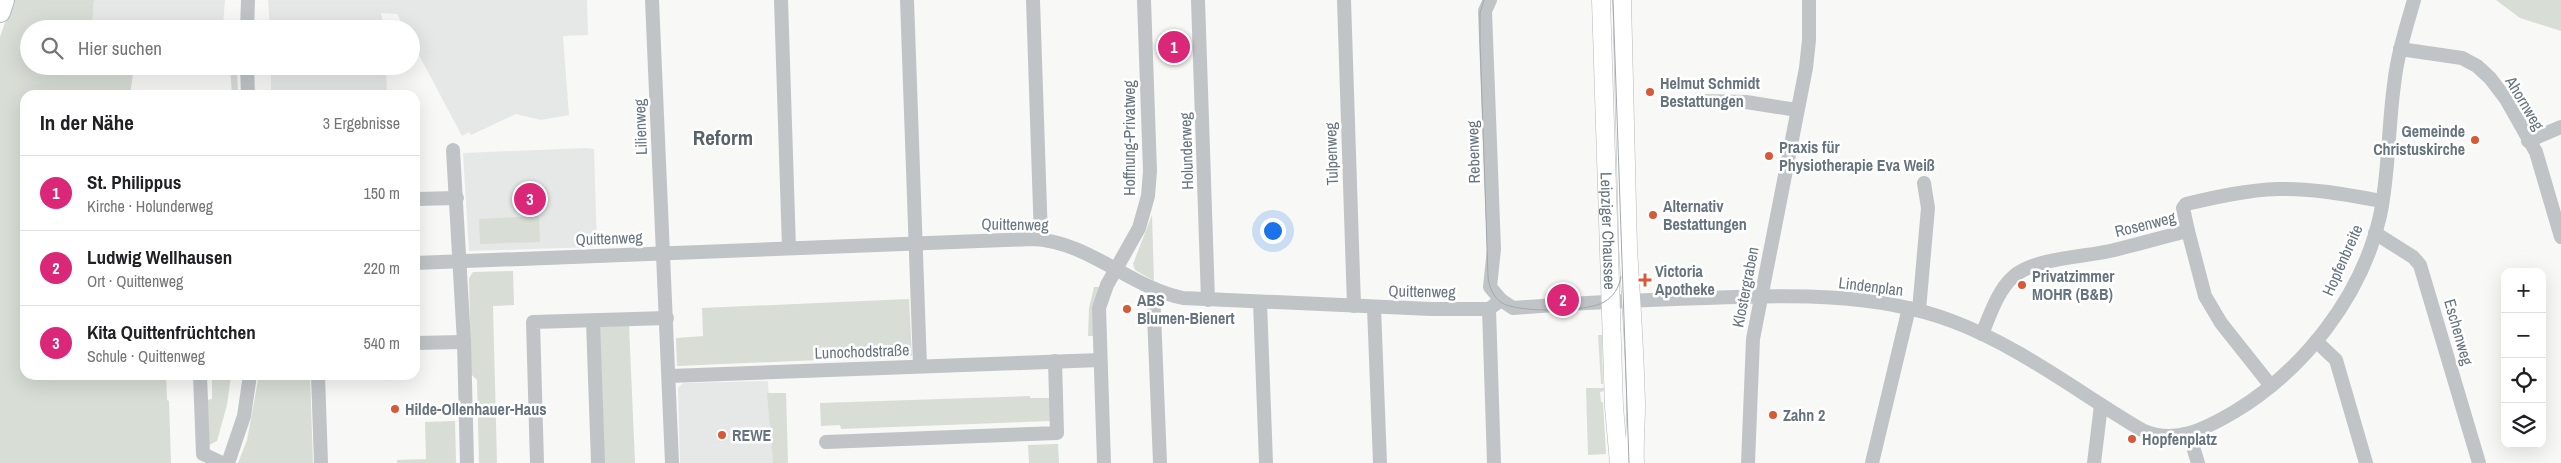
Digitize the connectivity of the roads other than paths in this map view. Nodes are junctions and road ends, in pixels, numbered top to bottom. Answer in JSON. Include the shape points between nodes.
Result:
{"nodes":[{"id":1,"x":4,"y":0,"type":"edge"},
{"id":2,"x":248,"y":0,"type":"edge"},
{"id":3,"x":652,"y":0,"type":"edge"},
{"id":4,"x":780,"y":0,"type":"edge"},
{"id":5,"x":907,"y":0,"type":"edge"},
{"id":6,"x":1033,"y":0,"type":"edge"},
{"id":7,"x":1144,"y":0,"type":"edge"},
{"id":8,"x":1198,"y":0,"type":"edge"},
{"id":9,"x":1344,"y":0,"type":"edge"},
{"id":10,"x":1490,"y":0,"type":"edge"},
{"id":11,"x":1601,"y":0,"type":"edge"},
{"id":12,"x":1622,"y":0,"type":"edge"},
{"id":13,"x":1809,"y":0,"type":"edge"},
{"id":14,"x":2414,"y":0,"type":"edge"},
{"id":15,"x":0,"y":12,"type":"edge"},
{"id":16,"x":247,"y":20,"type":"edge"},
{"id":17,"x":2400,"y":49,"type":"junction"},
{"id":18,"x":247,"y":75,"type":"edge"},
{"id":19,"x":248,"y":90,"type":"edge"},
{"id":20,"x":1699,"y":101,"type":"dead end"},
{"id":21,"x":1797,"y":110,"type":"junction"},
{"id":22,"x":2561,"y":127,"type":"edge"},
{"id":23,"x":2528,"y":141,"type":"junction"},
{"id":24,"x":453,"y":150,"type":"dead end"},
{"id":25,"x":1924,"y":183,"type":"dead end"},
{"id":26,"x":457,"y":198,"type":"junction"},
{"id":27,"x":420,"y":199,"type":"edge"},
{"id":28,"x":2382,"y":201,"type":"junction"},
{"id":29,"x":2188,"y":231,"type":"junction"},
{"id":30,"x":2375,"y":233,"type":"junction"},
{"id":31,"x":2561,"y":237,"type":"edge"},
{"id":32,"x":1041,"y":240,"type":"junction"},
{"id":33,"x":916,"y":243,"type":"junction"},
{"id":34,"x":789,"y":248,"type":"junction"},
{"id":35,"x":662,"y":253,"type":"junction"},
{"id":36,"x":460,"y":261,"type":"junction"},
{"id":37,"x":420,"y":263,"type":"edge"},
{"id":38,"x":1116,"y":269,"type":"junction"},
{"id":39,"x":1153,"y":289,"type":"junction"},
{"id":40,"x":1761,"y":296,"type":"junction"},
{"id":41,"x":1208,"y":300,"type":"junction"},
{"id":42,"x":1501,"y":300,"type":"junction"},
{"id":43,"x":1632,"y":300,"type":"junction"},
{"id":44,"x":1260,"y":302,"type":"junction"},
{"id":45,"x":1612,"y":302,"type":"junction"},
{"id":46,"x":1354,"y":306,"type":"junction"},
{"id":47,"x":1374,"y":307,"type":"junction"},
{"id":48,"x":1489,"y":309,"type":"junction"},
{"id":49,"x":1914,"y":309,"type":"junction"},
{"id":50,"x":666,"y":318,"type":"junction"},
{"id":51,"x":593,"y":320,"type":"junction"},
{"id":52,"x":1982,"y":334,"type":"junction"},
{"id":53,"x":2316,"y":341,"type":"junction"},
{"id":54,"x":464,"y":342,"type":"junction"},
{"id":55,"x":420,"y":343,"type":"edge"},
{"id":56,"x":1100,"y":360,"type":"junction"},
{"id":57,"x":1055,"y":361,"type":"junction"},
{"id":58,"x":920,"y":366,"type":"junction"},
{"id":59,"x":670,"y":376,"type":"junction"},
{"id":60,"x":200,"y":380,"type":"edge"},
{"id":61,"x":249,"y":380,"type":"edge"},
{"id":62,"x":318,"y":380,"type":"edge"},
{"id":63,"x":2271,"y":386,"type":"junction"},
{"id":64,"x":2101,"y":405,"type":"junction"},
{"id":65,"x":2189,"y":434,"type":"junction"},
{"id":66,"x":826,"y":442,"type":"dead end"},
{"id":67,"x":222,"y":463,"type":"edge"},
{"id":68,"x":228,"y":463,"type":"edge"},
{"id":69,"x":321,"y":463,"type":"edge"},
{"id":70,"x":467,"y":463,"type":"edge"},
{"id":71,"x":537,"y":463,"type":"edge"},
{"id":72,"x":598,"y":463,"type":"edge"},
{"id":73,"x":672,"y":463,"type":"edge"},
{"id":74,"x":1104,"y":463,"type":"edge"},
{"id":75,"x":1160,"y":463,"type":"edge"},
{"id":76,"x":1266,"y":463,"type":"edge"},
{"id":77,"x":1380,"y":463,"type":"edge"},
{"id":78,"x":1494,"y":463,"type":"edge"},
{"id":79,"x":1619,"y":463,"type":"edge"},
{"id":80,"x":1635,"y":463,"type":"edge"},
{"id":81,"x":1748,"y":463,"type":"edge"},
{"id":82,"x":1872,"y":463,"type":"edge"},
{"id":83,"x":2094,"y":463,"type":"edge"},
{"id":84,"x":2198,"y":463,"type":"edge"},
{"id":85,"x":2366,"y":463,"type":"edge"},
{"id":86,"x":2479,"y":463,"type":"edge"}],
"edges":[{"from":1,"to":15,"type":"highway"},
{"from":2,"to":16,"type":"street"},
{"from":3,"to":35,"type":"street","name":"Lilienweg"},
{"from":4,"to":34,"type":"street"},
{"from":5,"to":33,"type":"street"},
{"from":6,"to":32,"type":"street"},
{"from":7,"to":38,"type":"street","name":"Hoffnung-Privatweg","via":[[1149,190],[1141,221]]},
{"from":8,"to":41,"type":"street","name":"Holunderweg"},
{"from":9,"to":46,"type":"street","name":"Tulpenweg"},
{"from":10,"to":42,"type":"street","name":"Rebenweg","via":[[1485,11],[1494,249],[1490,287]]},
{"from":11,"to":45,"type":"main road","name":"Leipziger Chaussee"},
{"from":12,"to":43,"type":"main road","name":"Leipziger Chaussee"},
{"from":13,"to":21,"type":"street","name":"Klostergraben","via":[[1809,40]]},
{"from":14,"to":17,"type":"street","name":"Hopfenbreite"},
{"from":17,"to":23,"type":"street","name":"Ahornweg","via":[[2452,55],[2477,66],[2502,94]]},
{"from":17,"to":28,"type":"street","name":"Hopfenbreite"},
{"from":18,"to":19,"type":"street"},
{"from":20,"to":21,"type":"street","via":[[1746,102]]},
{"from":21,"to":40,"type":"street","name":"Klostergraben"},
{"from":22,"to":23,"type":"street"},
{"from":23,"to":31,"type":"street","name":"Ahornweg","via":[[2538,157]]},
{"from":24,"to":26,"type":"street"},
{"from":25,"to":49,"type":"street","via":[[1928,208]]},
{"from":26,"to":27,"type":"street"},
{"from":26,"to":36,"type":"street"},
{"from":28,"to":29,"type":"street","name":"Rosenweg","via":[[2300,189],[2236,193],[2185,204],[2183,209]]},
{"from":28,"to":30,"type":"street","name":"Hopfenbreite"},
{"from":29,"to":52,"type":"street","name":"Rosenweg","via":[[2023,270],[2006,286]]},
{"from":29,"to":63,"type":"street","via":[[2200,283],[2209,303]]},
{"from":30,"to":53,"type":"street","name":"Hopfenbreite","via":[[2351,289]]},
{"from":30,"to":86,"type":"street","name":"Eschenweg","via":[[2420,264]]},
{"from":32,"to":33,"type":"street","name":"Quittenweg"},
{"from":32,"to":38,"type":"street","name":"Quittenweg","via":[[1079,250]]},
{"from":33,"to":34,"type":"street","name":"Quittenweg"},
{"from":33,"to":58,"type":"street"},
{"from":34,"to":35,"type":"street","name":"Quittenweg"},
{"from":35,"to":36,"type":"street","name":"Quittenweg"},
{"from":35,"to":50,"type":"street","name":"Lilienweg"},
{"from":36,"to":37,"type":"street","name":"Quittenweg"},
{"from":36,"to":54,"type":"street"},
{"from":38,"to":39,"type":"street","name":"Quittenweg"},
{"from":38,"to":56,"type":"street","name":"Hoffnung-Privatweg","via":[[1099,308]]},
{"from":39,"to":41,"type":"street","name":"Quittenweg","via":[[1178,297]]},
{"from":39,"to":75,"type":"street"},
{"from":40,"to":43,"type":"street","name":"Lindenplan"},
{"from":40,"to":49,"type":"street","name":"Lindenplan","via":[[1868,301]]},
{"from":40,"to":81,"type":"street","name":"Klostergraben","via":[[1751,354]]},
{"from":41,"to":44,"type":"street","name":"Quittenweg"},
{"from":42,"to":45,"type":"street","via":[[1513,308]]},
{"from":42,"to":48,"type":"street"},
{"from":43,"to":45,"type":"street","name":"Lindenplan"},
{"from":43,"to":80,"type":"main road","name":"Leipziger Chaussee"},
{"from":44,"to":46,"type":"street","name":"Quittenweg"},
{"from":44,"to":76,"type":"street"},
{"from":45,"to":79,"type":"main road","name":"Leipziger Chaussee","via":[[1614,407]]},
{"from":46,"to":47,"type":"street","name":"Quittenweg"},
{"from":47,"to":48,"type":"street","name":"Quittenweg"},
{"from":47,"to":77,"type":"street"},
{"from":48,"to":78,"type":"street"},
{"from":49,"to":52,"type":"street","name":"Lindenplan"},
{"from":49,"to":82,"type":"street"},
{"from":50,"to":51,"type":"street"},
{"from":50,"to":59,"type":"street","name":"Lilienweg"},
{"from":51,"to":71,"type":"street","via":[[533,322]]},
{"from":51,"to":72,"type":"street"},
{"from":52,"to":64,"type":"street","name":"Lindenplan","via":[[2040,365]]},
{"from":53,"to":63,"type":"street","name":"Hopfenbreite"},
{"from":53,"to":85,"type":"street","via":[[2336,360]]},
{"from":54,"to":55,"type":"street"},
{"from":54,"to":70,"type":"street"},
{"from":56,"to":57,"type":"street","name":"Lunochodstraße"},
{"from":56,"to":74,"type":"street","name":"Hoffnung-Privatweg"},
{"from":57,"to":58,"type":"street","name":"Lunochodstraße"},
{"from":57,"to":66,"type":"street","via":[[1057,433]]},
{"from":58,"to":59,"type":"street","name":"Lunochodstraße"},
{"from":59,"to":73,"type":"street","name":"Lilienweg"},
{"from":60,"to":67,"type":"street","via":[[204,454]]},
{"from":61,"to":68,"type":"street","via":[[244,416]]},
{"from":62,"to":69,"type":"street"},
{"from":63,"to":65,"type":"street","name":"Hopfenbreite","via":[[2230,415]]},
{"from":64,"to":65,"type":"street","via":[[2154,434],[2171,437]]},
{"from":64,"to":83,"type":"street"},
{"from":65,"to":84,"type":"street"}]}
